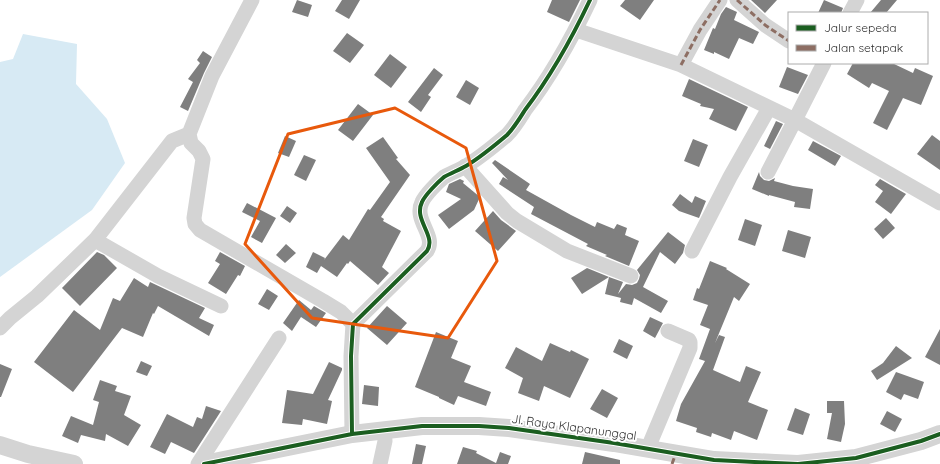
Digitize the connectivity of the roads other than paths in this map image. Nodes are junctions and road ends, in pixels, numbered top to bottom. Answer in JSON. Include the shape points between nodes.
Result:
{"nodes":[{"id":1,"x":252,"y":0,"type":"edge"},
{"id":2,"x":590,"y":0,"type":"edge"},
{"id":3,"x":720,"y":0,"type":"edge"},
{"id":4,"x":737,"y":0,"type":"edge"},
{"id":5,"x":857,"y":0,"type":"edge"},
{"id":6,"x":851,"y":12,"type":"edge"},
{"id":7,"x":576,"y":30,"type":"junction"},
{"id":8,"x":788,"y":40,"type":"edge"},
{"id":9,"x":823,"y":64,"type":"edge"},
{"id":10,"x":681,"y":65,"type":"junction"},
{"id":11,"x":769,"y":108,"type":"junction"},
{"id":12,"x":795,"y":120,"type":"junction"},
{"id":13,"x":189,"y":134,"type":"junction"},
{"id":14,"x":465,"y":166,"type":"junction"},
{"id":15,"x":768,"y":172,"type":"dead end"},
{"id":16,"x":940,"y":203,"type":"edge"},
{"id":17,"x":95,"y":240,"type":"junction"},
{"id":18,"x":692,"y":251,"type":"dead end"},
{"id":19,"x":631,"y":276,"type":"dead end"},
{"id":20,"x":220,"y":306,"type":"dead end"},
{"id":21,"x":353,"y":324,"type":"junction"},
{"id":22,"x":0,"y":328,"type":"edge"},
{"id":23,"x":668,"y":331,"type":"dead end"},
{"id":24,"x":279,"y":338,"type":"dead end"},
{"id":25,"x":384,"y":430,"type":"junction"},
{"id":26,"x":352,"y":434,"type":"junction"},
{"id":27,"x":940,"y":434,"type":"edge"},
{"id":28,"x":0,"y":445,"type":"edge"},
{"id":29,"x":648,"y":448,"type":"junction"},
{"id":30,"x":25,"y":459,"type":"edge"},
{"id":31,"x":74,"y":464,"type":"edge"},
{"id":32,"x":198,"y":464,"type":"edge"},
{"id":33,"x":204,"y":464,"type":"edge"},
{"id":34,"x":380,"y":464,"type":"edge"}],
"edges":[{"from":1,"to":13,"type":"street","via":[[212,76]]},
{"from":2,"to":7,"type":"street"},
{"from":3,"to":10,"type":"street"},
{"from":4,"to":8,"type":"street","via":[[765,25]]},
{"from":5,"to":6,"type":"street"},
{"from":7,"to":10,"type":"street"},
{"from":7,"to":14,"type":"street","via":[[509,133]]},
{"from":9,"to":12,"type":"street"},
{"from":10,"to":11,"type":"street"},
{"from":11,"to":12,"type":"street"},
{"from":11,"to":18,"type":"street"},
{"from":12,"to":15,"type":"street"},
{"from":12,"to":16,"type":"street"},
{"from":13,"to":17,"type":"street","via":[[172,141]]},
{"from":13,"to":21,"type":"street","via":[[191,144],[203,159],[194,218],[200,230],[323,301]]},
{"from":14,"to":19,"type":"street","via":[[517,221],[567,251]]},
{"from":14,"to":21,"type":"street","via":[[444,178],[422,202],[420,216],[430,242],[427,251]]},
{"from":17,"to":20,"type":"street","via":[[158,276]]},
{"from":17,"to":22,"type":"street"},
{"from":21,"to":26,"type":"street"},
{"from":23,"to":29,"type":"street","via":[[686,338],[690,342],[690,348]]},
{"from":24,"to":32,"type":"street"},
{"from":25,"to":26,"type":"street","name":"Jl. Raya Klapanunggal"},
{"from":25,"to":29,"type":"street","name":"Jl. Raya Klapanunggal","via":[[422,426],[479,426],[553,433]]},
{"from":25,"to":34,"type":"street","via":[[385,441]]},
{"from":26,"to":33,"type":"street","name":"Jl. Raya Klapanunggal"},
{"from":27,"to":29,"type":"street","name":"Jl. Raya Klapanunggal","via":[[856,458],[798,464],[714,460]]},
{"from":28,"to":30,"type":"street"},
{"from":30,"to":31,"type":"street"}]}
